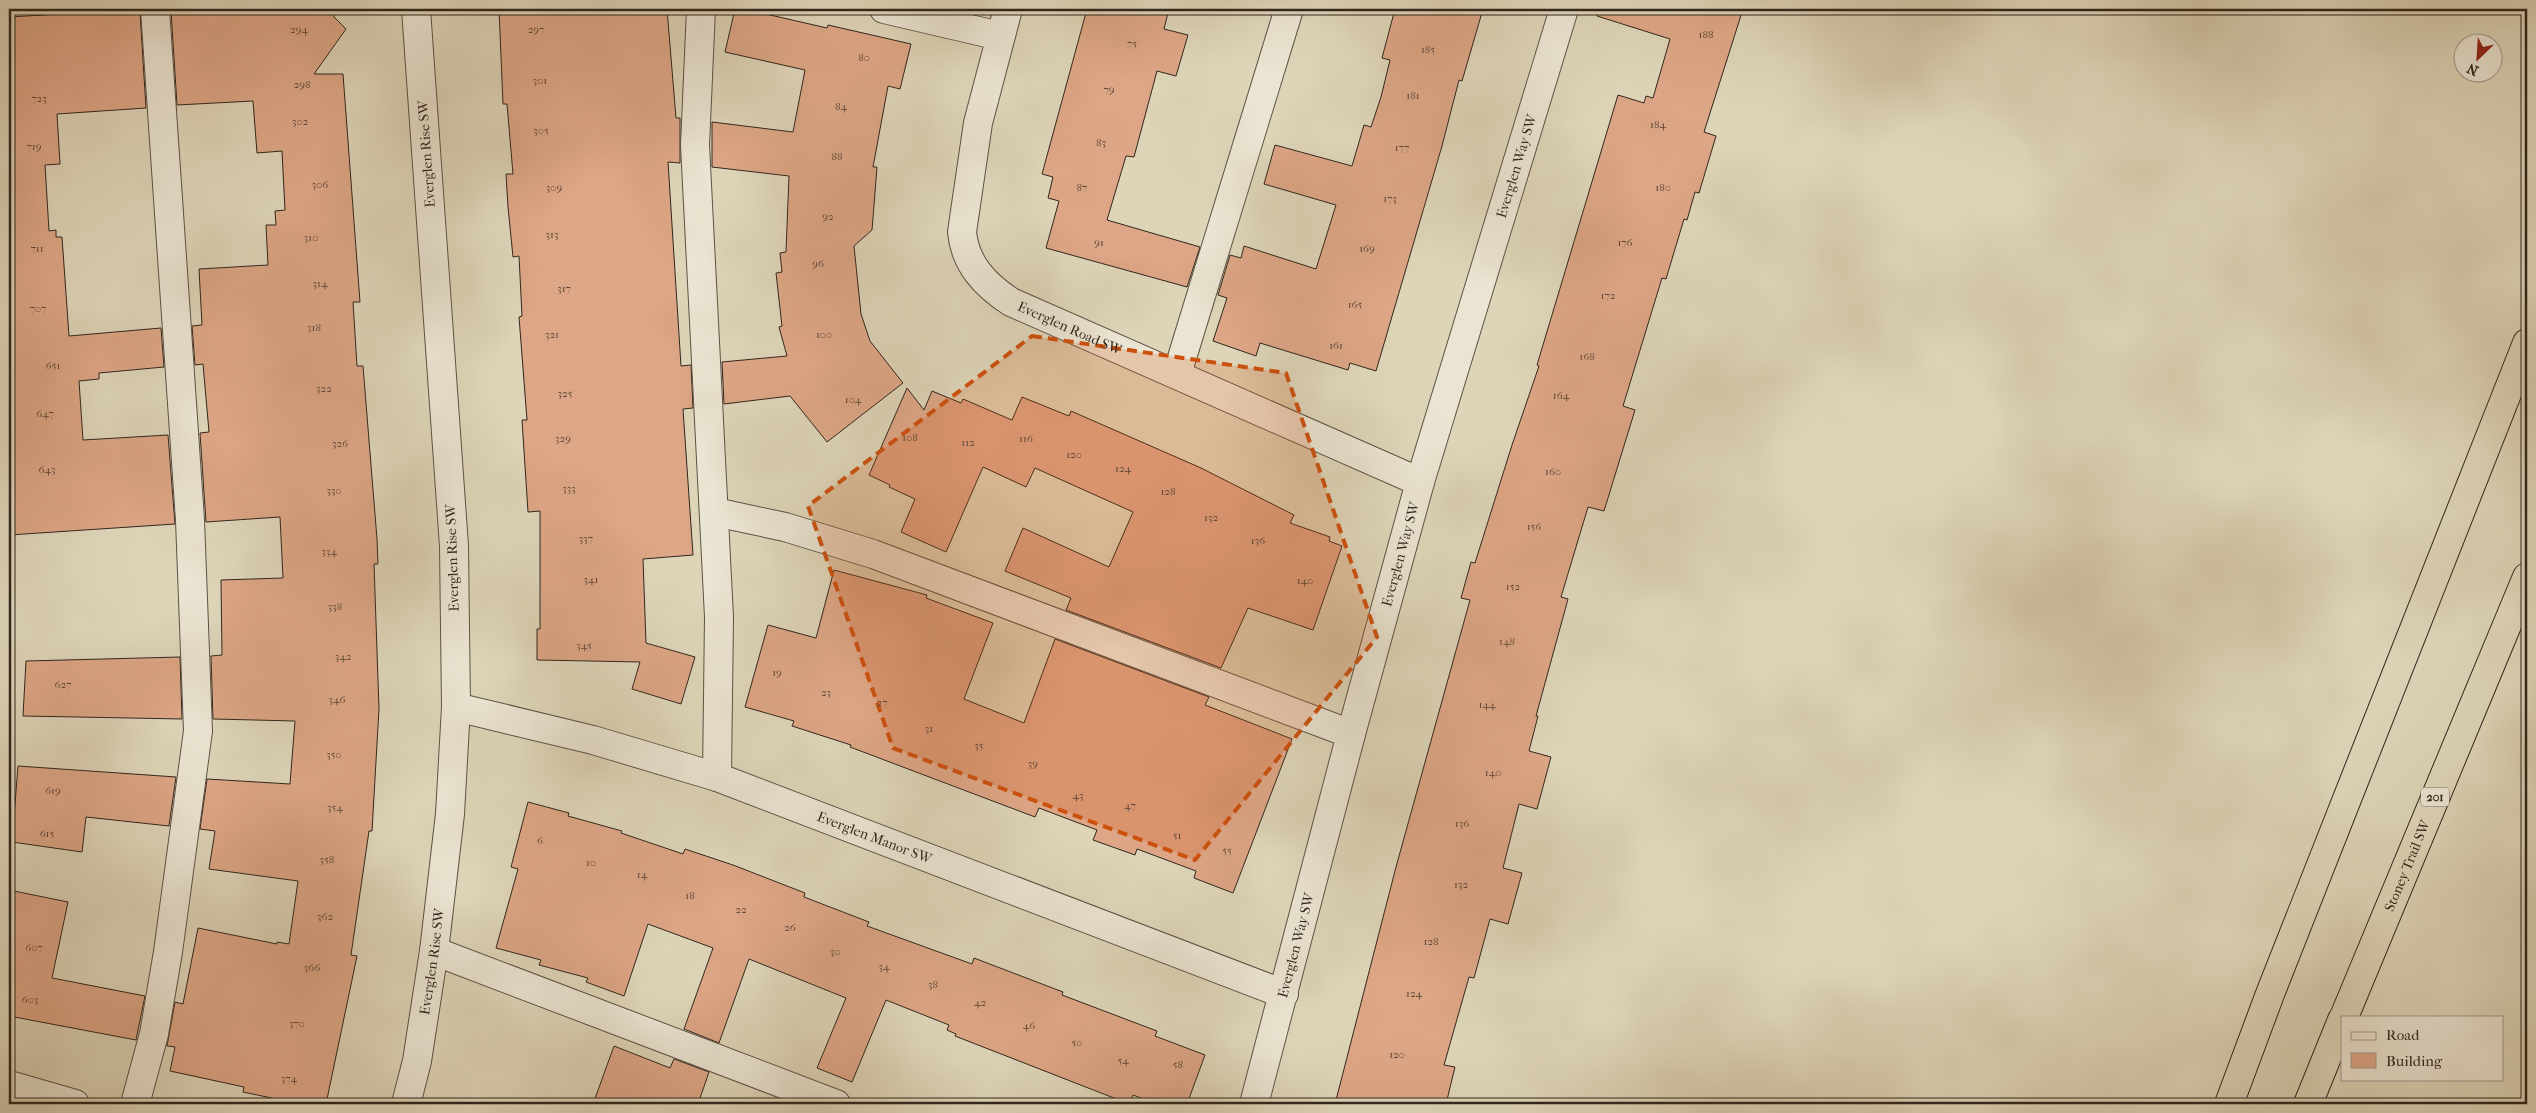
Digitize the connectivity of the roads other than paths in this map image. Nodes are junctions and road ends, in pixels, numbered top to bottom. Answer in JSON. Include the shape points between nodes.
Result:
{"nodes":[{"id":1,"x":154,"y":9,"type":"edge"},
{"id":2,"x":416,"y":9,"type":"edge"},
{"id":3,"x":701,"y":9,"type":"edge"},
{"id":4,"x":884,"y":9,"type":"edge"},
{"id":5,"x":1008,"y":9,"type":"edge"},
{"id":6,"x":1289,"y":9,"type":"edge"},
{"id":7,"x":1564,"y":9,"type":"edge"},
{"id":8,"x":1000,"y":36,"type":"junction"},
{"id":9,"x":2527,"y":343,"type":"edge"},
{"id":10,"x":1177,"y":374,"type":"junction"},
{"id":11,"x":1420,"y":482,"type":"junction"},
{"id":12,"x":715,"y":512,"type":"junction"},
{"id":13,"x":2527,"y":576,"type":"edge"},
{"id":14,"x":456,"y":707,"type":"junction"},
{"id":15,"x":1351,"y":734,"type":"junction"},
{"id":16,"x":716,"y":777,"type":"junction"},
{"id":17,"x":434,"y":951,"type":"junction"},
{"id":18,"x":1284,"y":994,"type":"junction"},
{"id":19,"x":2344,"y":1016,"type":"edge"},
{"id":20,"x":2341,"y":1022,"type":"edge"},
{"id":21,"x":9,"y":1086,"type":"edge"},
{"id":22,"x":75,"y":1104,"type":"edge"},
{"id":23,"x":135,"y":1104,"type":"edge"},
{"id":24,"x":406,"y":1104,"type":"edge"},
{"id":25,"x":836,"y":1104,"type":"edge"},
{"id":26,"x":1254,"y":1104,"type":"edge"},
{"id":27,"x":2229,"y":1104,"type":"edge"},
{"id":28,"x":2308,"y":1104,"type":"edge"}],
"edges":[{"from":1,"to":23,"type":"street","via":[[190,520],[198,731],[168,952],[154,1034]]},
{"from":2,"to":14,"type":"street","name":"Everglen Rise SW","via":[[454,546]]},
{"from":3,"to":12,"type":"street","via":[[695,145]]},
{"from":4,"to":8,"type":"street"},
{"from":5,"to":8,"type":"street","name":"Everglen Road SW"},
{"from":6,"to":10,"type":"street"},
{"from":7,"to":11,"type":"street","name":"Everglen Way SW"},
{"from":8,"to":10,"type":"street","name":"Everglen Road SW","via":[[978,123],[962,232],[969,258],[992,289],[1011,302]]},
{"from":9,"to":27,"type":"highway"},
{"from":10,"to":11,"type":"street","name":"Everglen Road SW"},
{"from":11,"to":15,"type":"street","name":"Everglen Way SW"},
{"from":12,"to":15,"type":"street","via":[[785,527],[873,554]]},
{"from":12,"to":16,"type":"street","via":[[719,616]]},
{"from":13,"to":19,"type":"highway","name":"Stoney Trail SW","number":"201"},
{"from":14,"to":16,"type":"street","name":"Everglen Manor SW","via":[[593,740]]},
{"from":14,"to":17,"type":"street","name":"Everglen Rise SW","via":[[450,814]]},
{"from":15,"to":18,"type":"street","name":"Everglen Way SW"},
{"from":16,"to":18,"type":"street","name":"Everglen Manor SW"},
{"from":17,"to":24,"type":"street","name":"Everglen Rise SW","via":[[417,1061]]},
{"from":17,"to":25,"type":"street"},
{"from":18,"to":26,"type":"street","name":"Everglen Way SW"},
{"from":20,"to":28,"type":"highway"},
{"from":21,"to":22,"type":"street"}]}
